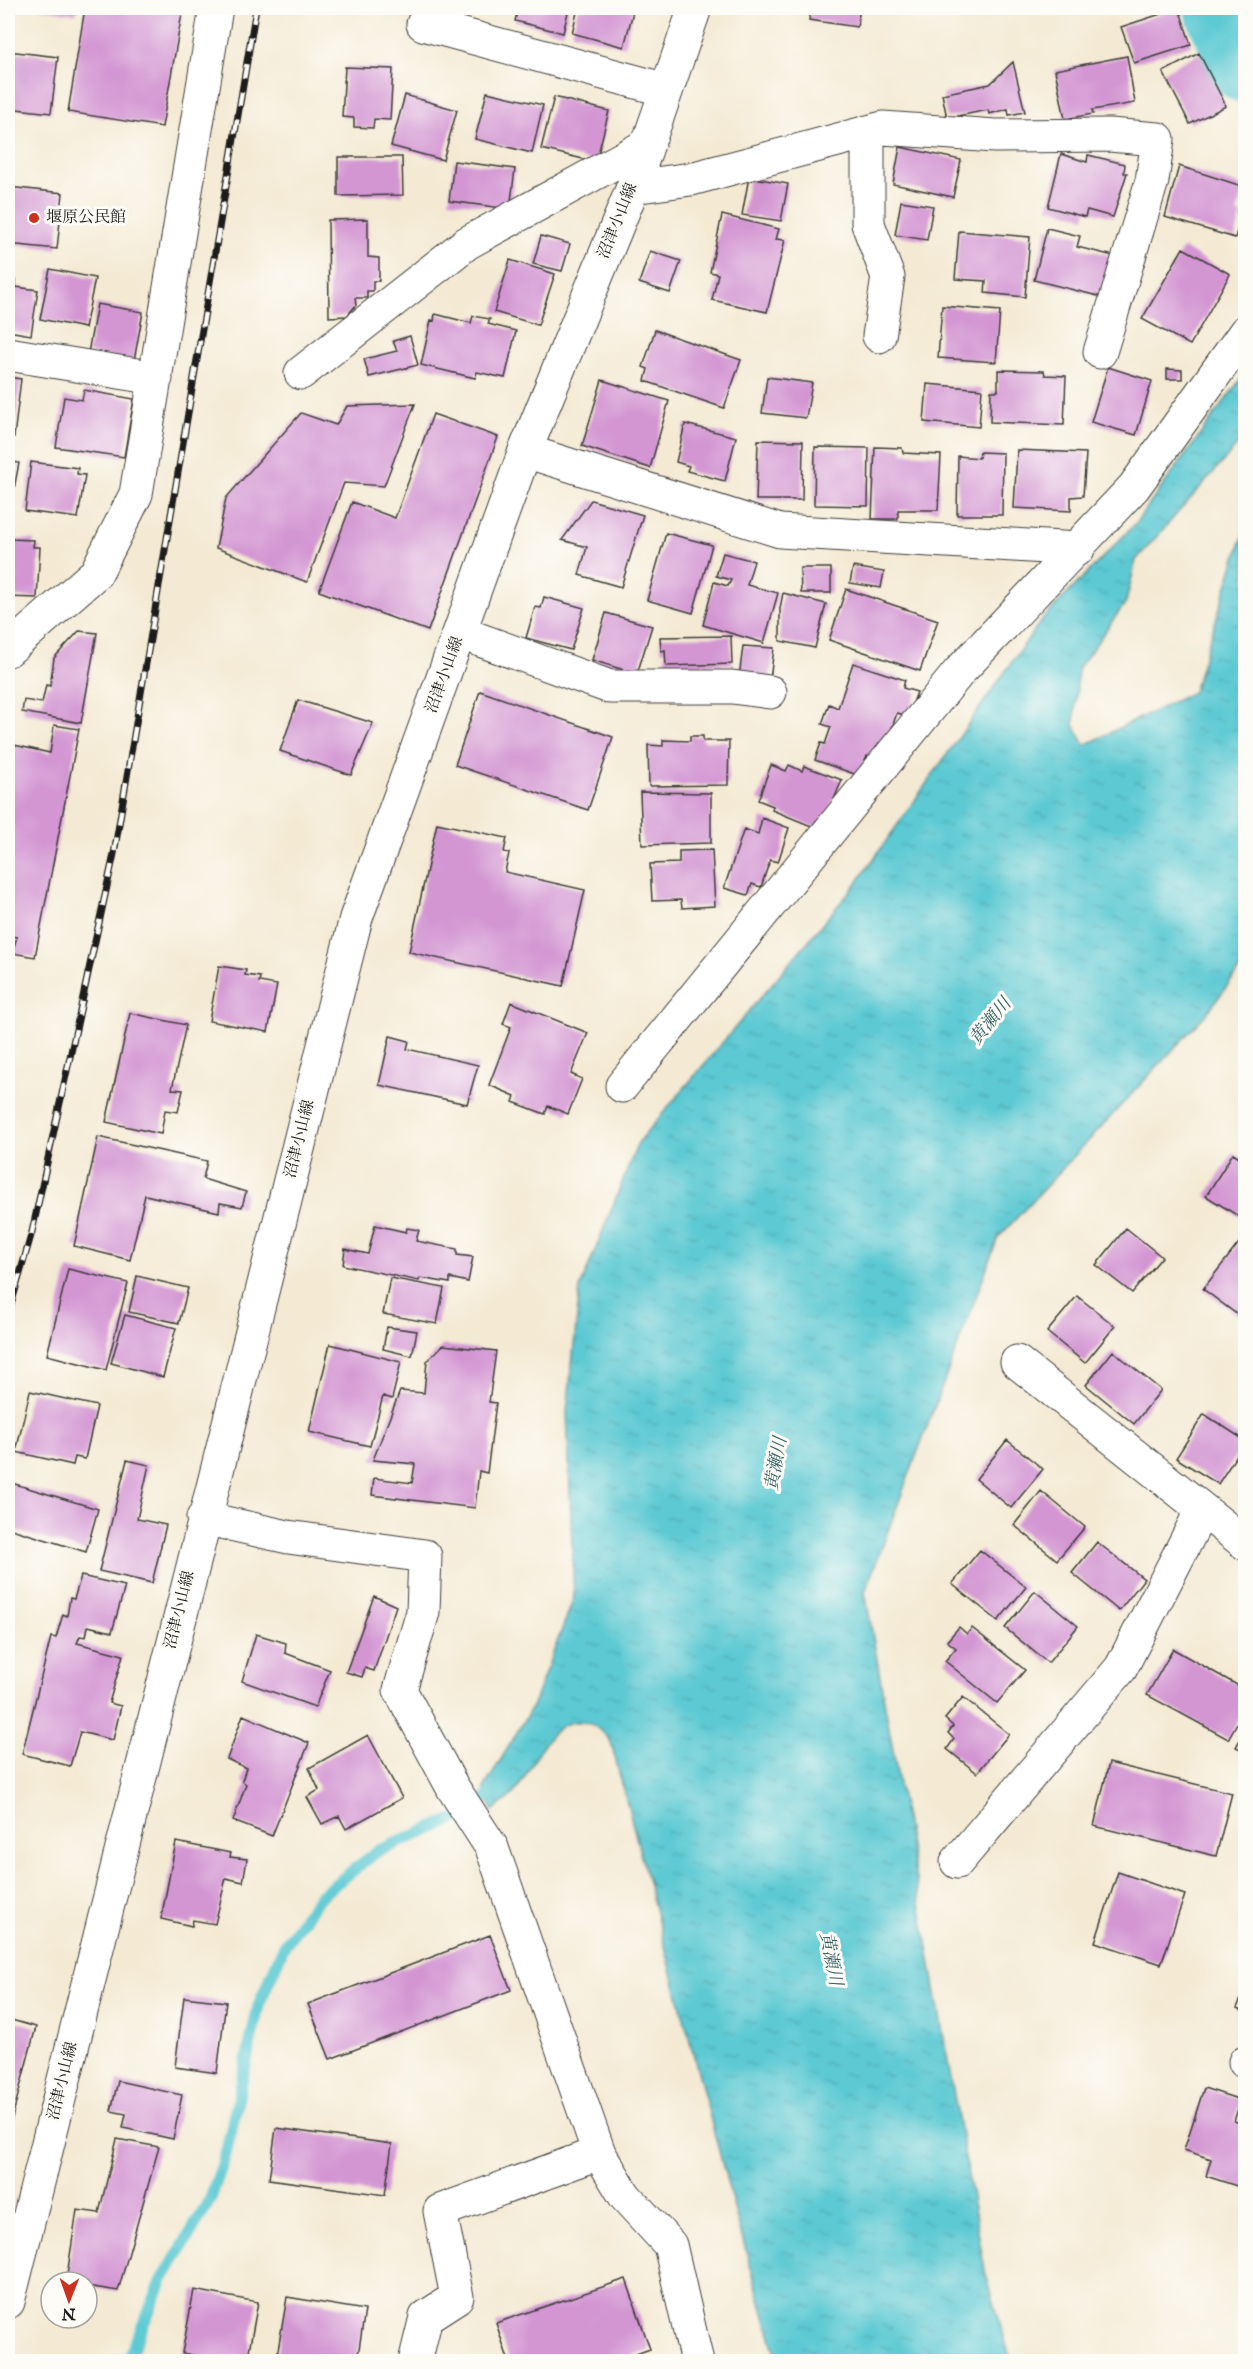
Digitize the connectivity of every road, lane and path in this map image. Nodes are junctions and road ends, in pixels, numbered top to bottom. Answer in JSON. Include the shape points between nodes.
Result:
{"nodes":[{"id":1,"x":216,"y":8,"type":"edge"},
{"id":2,"x":695,"y":8,"type":"edge"},
{"id":3,"x":423,"y":24,"type":"dead end"},
{"id":4,"x":666,"y":90,"type":"junction"},
{"id":5,"x":868,"y":132,"type":"junction"},
{"id":6,"x":647,"y":145,"type":"junction"},
{"id":7,"x":633,"y":187,"type":"junction"},
{"id":8,"x":1245,"y":331,"type":"edge"},
{"id":9,"x":879,"y":336,"type":"dead end"},
{"id":10,"x":1100,"y":352,"type":"dead end"},
{"id":11,"x":8,"y":354,"type":"edge"},
{"id":12,"x":301,"y":373,"type":"dead end"},
{"id":13,"x":156,"y":378,"type":"junction"},
{"id":14,"x":525,"y":451,"type":"junction"},
{"id":15,"x":1078,"y":549,"type":"junction"},
{"id":16,"x":460,"y":633,"type":"junction"},
{"id":17,"x":8,"y":650,"type":"edge"},
{"id":18,"x":770,"y":692,"type":"dead end"},
{"id":19,"x":622,"y":1086,"type":"dead end"},
{"id":20,"x":1017,"y":1362,"type":"dead end"},
{"id":21,"x":1202,"y":1510,"type":"junction"},
{"id":22,"x":203,"y":1518,"type":"junction"},
{"id":23,"x":1245,"y":1544,"type":"edge"},
{"id":24,"x":957,"y":1862,"type":"dead end"},
{"id":25,"x":599,"y":2153,"type":"junction"},
{"id":26,"x":8,"y":2302,"type":"edge"},
{"id":27,"x":415,"y":2361,"type":"edge"},
{"id":28,"x":697,"y":2361,"type":"edge"}],
"edges":[{"from":1,"to":13,"type":"street"},
{"from":2,"to":4,"type":"street","name":"沼津小山線"},
{"from":3,"to":4,"type":"street"},
{"from":4,"to":6,"type":"street","name":"沼津小山線"},
{"from":5,"to":7,"type":"street","via":[[692,179]]},
{"from":5,"to":9,"type":"street","via":[[868,224],[888,277]]},
{"from":5,"to":10,"type":"street","via":[[883,128],[995,136],[1109,135],[1158,139],[1152,181]]},
{"from":6,"to":7,"type":"street","name":"沼津小山線"},
{"from":6,"to":12,"type":"street","via":[[467,243]]},
{"from":7,"to":14,"type":"street","name":"沼津小山線"},
{"from":8,"to":15,"type":"street","via":[[1134,487]]},
{"from":11,"to":13,"type":"street"},
{"from":13,"to":17,"type":"street","via":[[136,494],[96,573]]},
{"from":14,"to":15,"type":"street","via":[[780,531]]},
{"from":14,"to":16,"type":"street","name":"沼津小山線"},
{"from":15,"to":19,"type":"street","via":[[959,672]]},
{"from":16,"to":18,"type":"street","via":[[610,687],[732,687]]},
{"from":16,"to":22,"type":"street","name":"沼津小山線","via":[[356,918]]},
{"from":20,"to":21,"type":"street"},
{"from":21,"to":23,"type":"street"},
{"from":21,"to":24,"type":"street","via":[[1121,1668]]},
{"from":22,"to":25,"type":"street","via":[[288,1537],[425,1556],[423,1612],[400,1690],[453,1788],[492,1848]]},
{"from":22,"to":26,"type":"street","name":"沼津小山線"},
{"from":25,"to":27,"type":"street","via":[[440,2211],[457,2297],[426,2317]]},
{"from":25,"to":28,"type":"street","via":[[625,2196],[670,2245]]}]}
